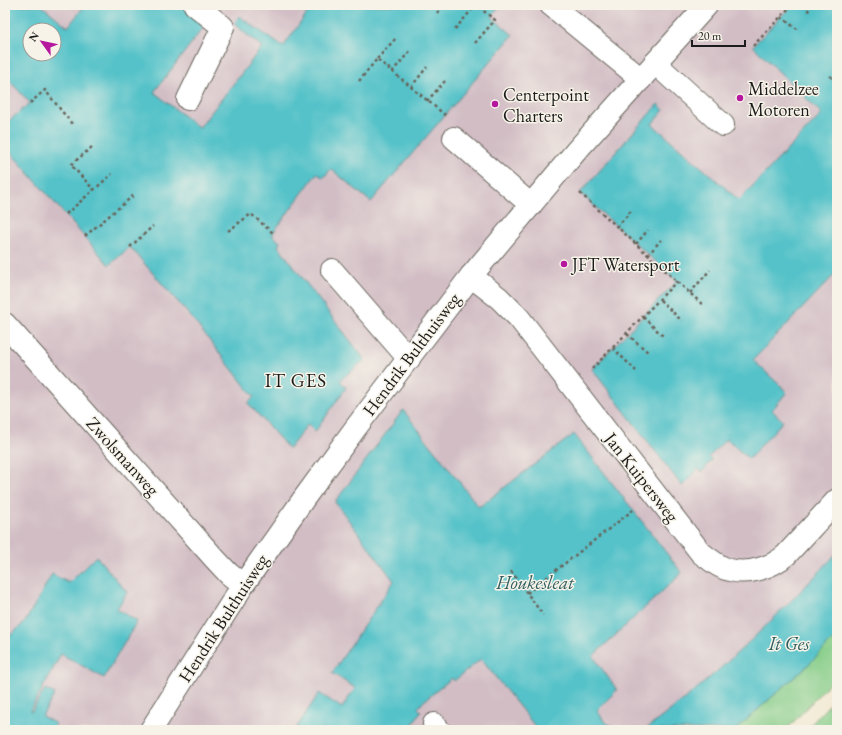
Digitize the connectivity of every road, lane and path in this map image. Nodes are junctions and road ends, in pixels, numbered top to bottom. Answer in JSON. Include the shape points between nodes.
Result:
{"nodes":[{"id":1,"x":195,"y":5,"type":"edge"},
{"id":2,"x":444,"y":5,"type":"edge"},
{"id":3,"x":476,"y":5,"type":"edge"},
{"id":4,"x":551,"y":5,"type":"edge"},
{"id":5,"x":707,"y":5,"type":"edge"},
{"id":6,"x":792,"y":5,"type":"edge"},
{"id":7,"x":803,"y":5,"type":"edge"},
{"id":8,"x":810,"y":12,"type":"dead end"},
{"id":9,"x":437,"y":13,"type":"dead end"},
{"id":10,"x":781,"y":17,"type":"junction"},
{"id":11,"x":455,"y":29,"type":"dead end"},
{"id":12,"x":796,"y":29,"type":"dead end"},
{"id":13,"x":397,"y":37,"type":"dead end"},
{"id":14,"x":475,"y":42,"type":"dead end"},
{"id":15,"x":753,"y":46,"type":"dead end"},
{"id":16,"x":410,"y":51,"type":"dead end"},
{"id":17,"x":377,"y":59,"type":"junction"},
{"id":18,"x":427,"y":67,"type":"dead end"},
{"id":19,"x":648,"y":71,"type":"junction"},
{"id":20,"x":392,"y":72,"type":"junction"},
{"id":21,"x":830,"y":76,"type":"dead end"},
{"id":22,"x":359,"y":80,"type":"dead end"},
{"id":23,"x":445,"y":81,"type":"dead end"},
{"id":24,"x":837,"y":82,"type":"edge"},
{"id":25,"x":411,"y":87,"type":"junction"},
{"id":26,"x":188,"y":99,"type":"dead end"},
{"id":27,"x":428,"y":101,"type":"junction"},
{"id":28,"x":30,"y":103,"type":"dead end"},
{"id":29,"x":445,"y":115,"type":"dead end"},
{"id":30,"x":72,"y":124,"type":"dead end"},
{"id":31,"x":723,"y":125,"type":"dead end"},
{"id":32,"x":454,"y":138,"type":"dead end"},
{"id":33,"x":92,"y":147,"type":"dead end"},
{"id":34,"x":112,"y":174,"type":"dead end"},
{"id":35,"x":94,"y":190,"type":"junction"},
{"id":36,"x":580,"y":193,"type":"dead end"},
{"id":37,"x":134,"y":195,"type":"dead end"},
{"id":38,"x":531,"y":205,"type":"junction"},
{"id":39,"x":631,"y":211,"type":"dead end"},
{"id":40,"x":66,"y":214,"type":"dead end"},
{"id":41,"x":153,"y":226,"type":"dead end"},
{"id":42,"x":616,"y":228,"type":"dead end"},
{"id":43,"x":648,"y":230,"type":"dead end"},
{"id":44,"x":228,"y":231,"type":"dead end"},
{"id":45,"x":274,"y":233,"type":"dead end"},
{"id":46,"x":85,"y":236,"type":"dead end"},
{"id":47,"x":661,"y":240,"type":"dead end"},
{"id":48,"x":636,"y":245,"type":"dead end"},
{"id":49,"x":130,"y":247,"type":"dead end"},
{"id":50,"x":648,"y":255,"type":"dead end"},
{"id":51,"x":332,"y":270,"type":"dead end"},
{"id":52,"x":710,"y":270,"type":"dead end"},
{"id":53,"x":471,"y":276,"type":"junction"},
{"id":54,"x":677,"y":281,"type":"dead end"},
{"id":55,"x":690,"y":293,"type":"junction"},
{"id":56,"x":660,"y":300,"type":"dead end"},
{"id":57,"x":704,"y":305,"type":"dead end"},
{"id":58,"x":643,"y":317,"type":"dead end"},
{"id":59,"x":682,"y":321,"type":"dead end"},
{"id":60,"x":5,"y":324,"type":"edge"},
{"id":61,"x":627,"y":334,"type":"dead end"},
{"id":62,"x":664,"y":337,"type":"dead end"},
{"id":63,"x":613,"y":348,"type":"dead end"},
{"id":64,"x":649,"y":353,"type":"dead end"},
{"id":65,"x":409,"y":358,"type":"junction"},
{"id":66,"x":592,"y":369,"type":"dead end"},
{"id":67,"x":636,"y":371,"type":"dead end"},
{"id":68,"x":837,"y":500,"type":"edge"},
{"id":69,"x":633,"y":510,"type":"dead end"},
{"id":70,"x":510,"y":571,"type":"dead end"},
{"id":71,"x":243,"y":585,"type":"junction"},
{"id":72,"x":527,"y":593,"type":"junction"},
{"id":73,"x":542,"y":615,"type":"dead end"},
{"id":74,"x":151,"y":730,"type":"edge"}],
"edges":[{"from":1,"to":26,"type":"street","via":[[222,27]]},
{"from":2,"to":9,"type":"path"},
{"from":3,"to":11,"type":"path"},
{"from":3,"to":14,"type":"path","via":[[495,20]]},
{"from":4,"to":19,"type":"street"},
{"from":5,"to":19,"type":"street","name":"Hendrik Bulthuisweg"},
{"from":6,"to":10,"type":"path"},
{"from":7,"to":8,"type":"path"},
{"from":10,"to":12,"type":"path"},
{"from":10,"to":15,"type":"path"},
{"from":13,"to":17,"type":"path"},
{"from":16,"to":20,"type":"path"},
{"from":17,"to":20,"type":"path"},
{"from":17,"to":22,"type":"path"},
{"from":18,"to":25,"type":"path"},
{"from":19,"to":31,"type":"street"},
{"from":19,"to":38,"type":"street","name":"Hendrik Bulthuisweg"},
{"from":20,"to":25,"type":"path"},
{"from":21,"to":24,"type":"path"},
{"from":23,"to":27,"type":"path"},
{"from":25,"to":27,"type":"path"},
{"from":27,"to":29,"type":"path"},
{"from":28,"to":30,"type":"path","via":[[46,90]]},
{"from":32,"to":38,"type":"street"},
{"from":33,"to":35,"type":"path","via":[[71,165]]},
{"from":34,"to":35,"type":"path"},
{"from":35,"to":40,"type":"path"},
{"from":36,"to":55,"type":"path"},
{"from":37,"to":46,"type":"path"},
{"from":38,"to":53,"type":"street","name":"Hendrik Bulthuisweg"},
{"from":39,"to":42,"type":"path"},
{"from":41,"to":49,"type":"path"},
{"from":43,"to":48,"type":"path"},
{"from":44,"to":45,"type":"path","via":[[251,214]]},
{"from":47,"to":50,"type":"path"},
{"from":51,"to":65,"type":"street"},
{"from":52,"to":55,"type":"path"},
{"from":53,"to":65,"type":"street","name":"Hendrik Bulthuisweg"},
{"from":53,"to":68,"type":"street","name":"Jan Kuipersweg","via":[[519,318],[701,553],[720,566],[730,570],[751,571],[777,562]]},
{"from":54,"to":66,"type":"path"},
{"from":55,"to":57,"type":"path"},
{"from":56,"to":59,"type":"path"},
{"from":58,"to":62,"type":"path"},
{"from":60,"to":71,"type":"street","name":"Zwolsmanweg","via":[[215,559]]},
{"from":61,"to":64,"type":"path"},
{"from":63,"to":67,"type":"path"},
{"from":65,"to":71,"type":"street","name":"Hendrik Bulthuisweg"},
{"from":69,"to":72,"type":"path"},
{"from":70,"to":72,"type":"path"},
{"from":71,"to":74,"type":"street","name":"Hendrik Bulthuisweg"},
{"from":72,"to":73,"type":"path"}]}
